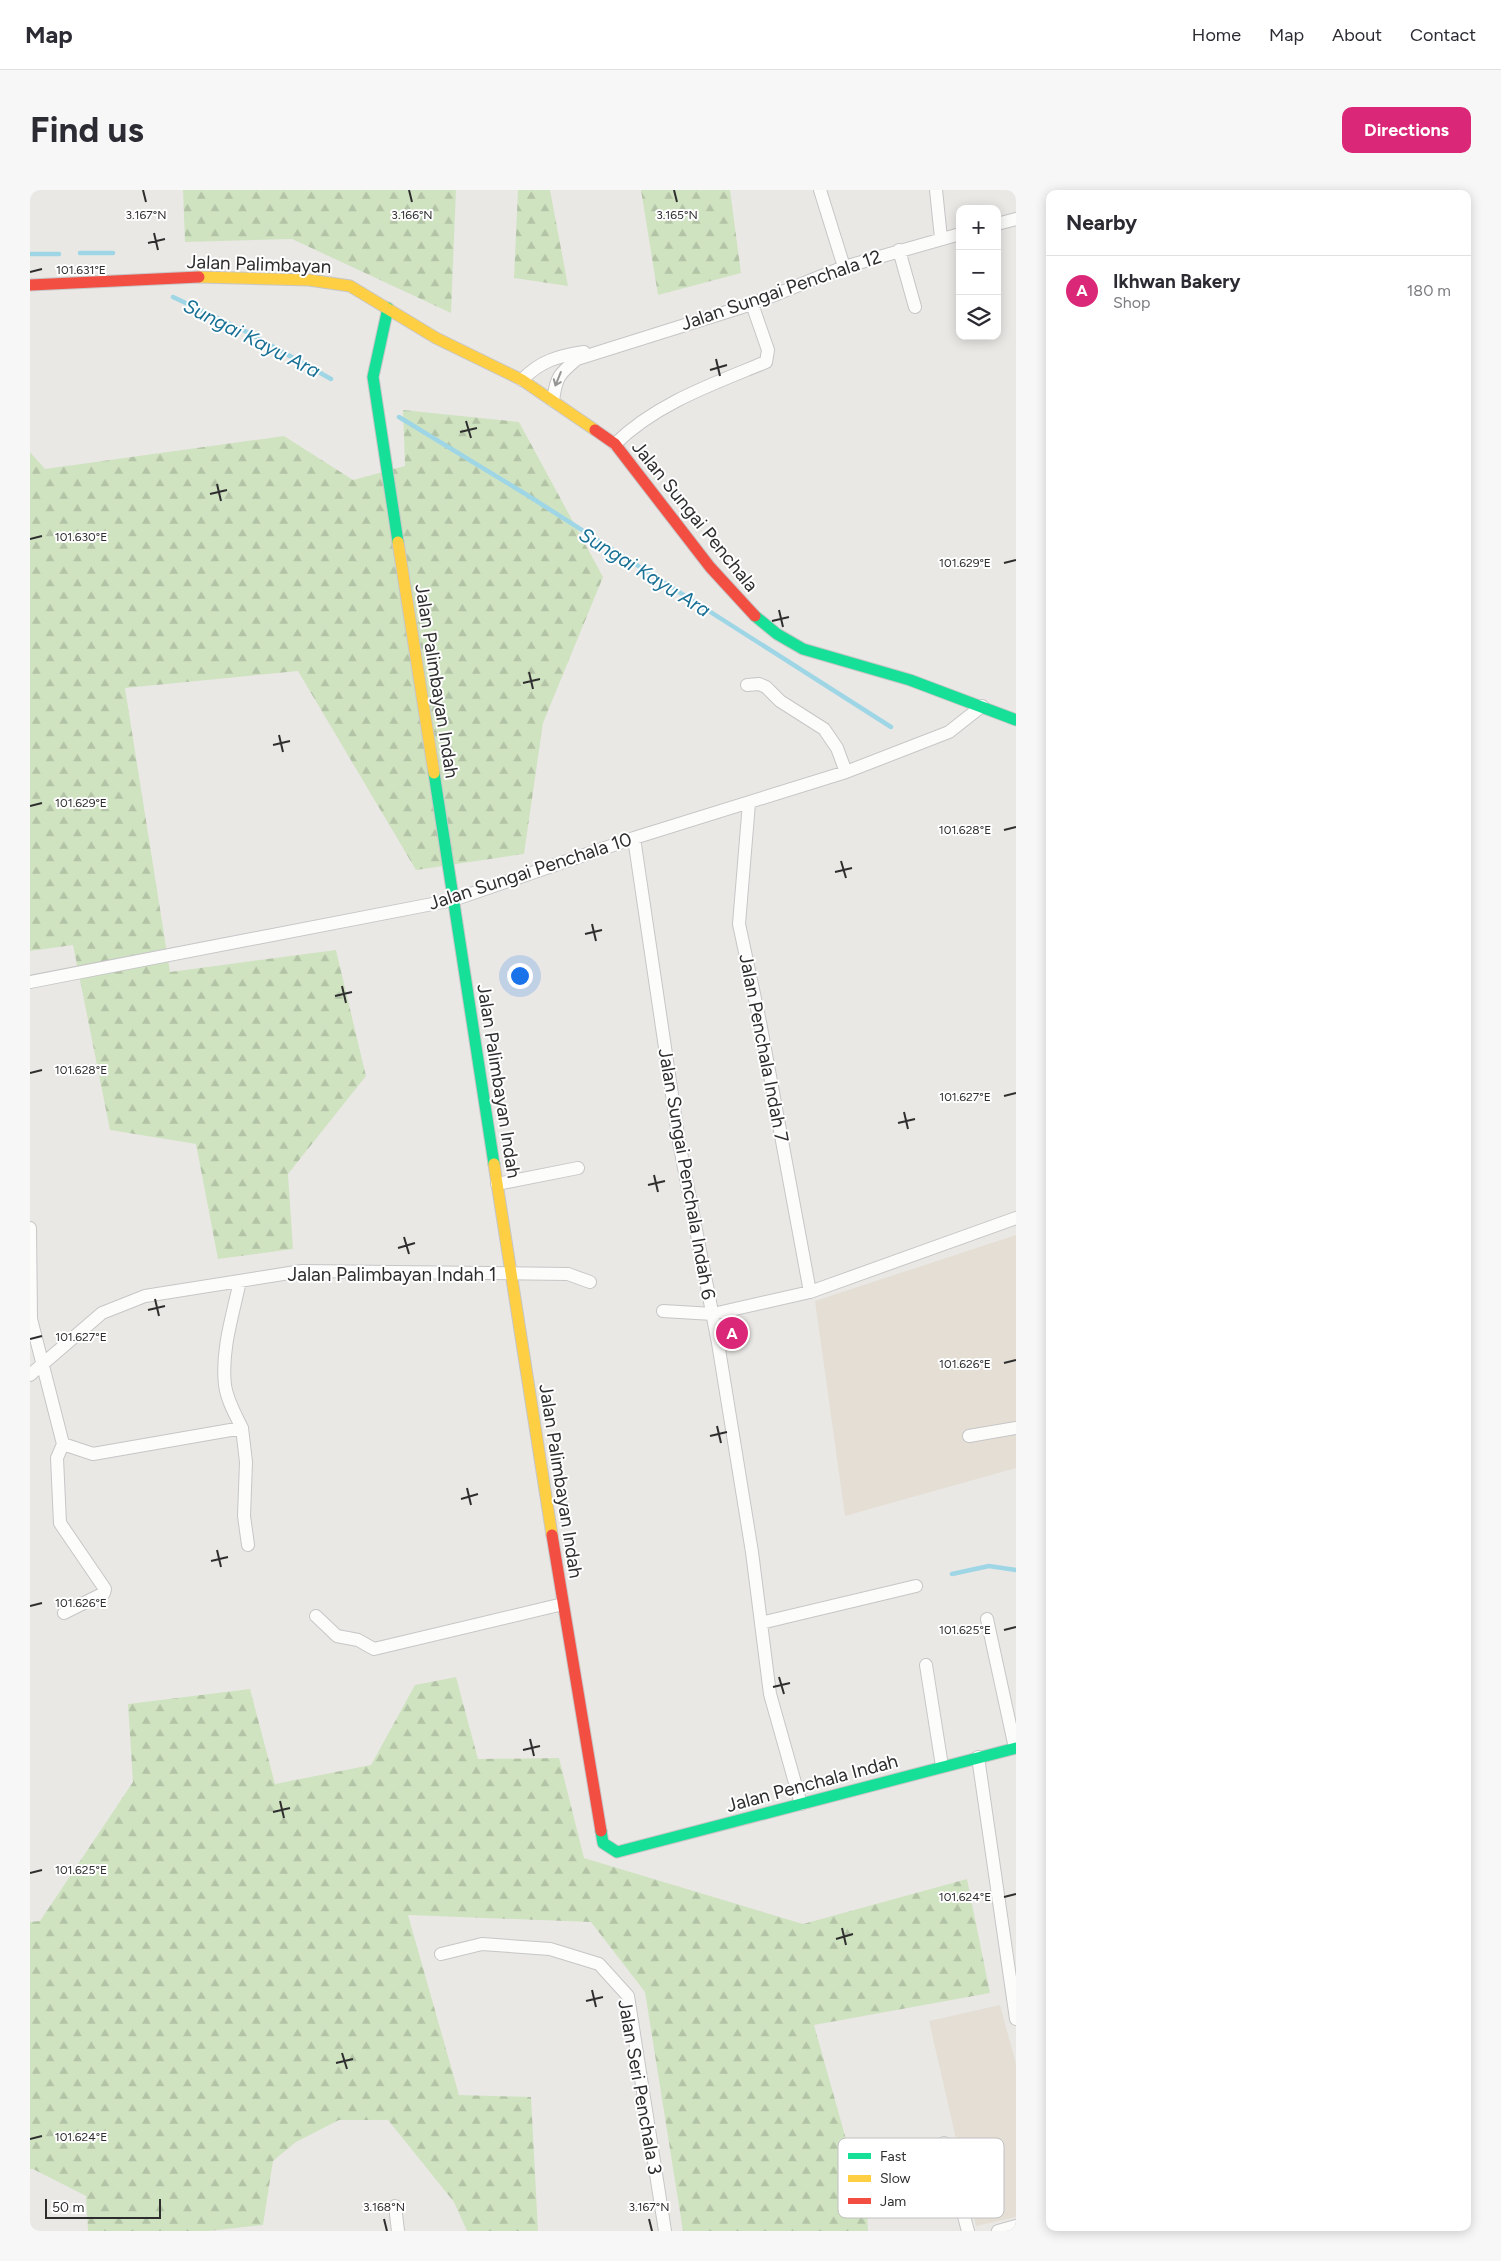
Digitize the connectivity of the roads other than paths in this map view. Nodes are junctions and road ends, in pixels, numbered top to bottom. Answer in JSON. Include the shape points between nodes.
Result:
{"nodes":[{"id":1,"x":820,"y":190,"type":"edge"},
{"id":2,"x":936,"y":190,"type":"edge"},
{"id":3,"x":1016,"y":219,"type":"edge"},
{"id":4,"x":1001,"y":223,"type":"edge"},
{"id":5,"x":956,"y":235,"type":"edge"},
{"id":6,"x":941,"y":238,"type":"junction"},
{"id":7,"x":899,"y":250,"type":"junction"},
{"id":8,"x":844,"y":267,"type":"junction"},
{"id":9,"x":30,"y":285,"type":"edge"},
{"id":10,"x":752,"y":304,"type":"junction"},
{"id":11,"x":915,"y":307,"type":"dead end"},
{"id":12,"x":388,"y":308,"type":"junction"},
{"id":13,"x":604,"y":349,"type":"junction"},
{"id":14,"x":522,"y":380,"type":"junction"},
{"id":15,"x":553,"y":401,"type":"junction"},
{"id":16,"x":615,"y":444,"type":"junction"},
{"id":17,"x":747,"y":685,"type":"dead end"},
{"id":18,"x":982,"y":706,"type":"junction"},
{"id":19,"x":1016,"y":720,"type":"edge"},
{"id":20,"x":846,"y":772,"type":"junction"},
{"id":21,"x":749,"y":803,"type":"junction"},
{"id":22,"x":634,"y":838,"type":"junction"},
{"id":23,"x":453,"y":900,"type":"junction"},
{"id":24,"x":30,"y":982,"type":"edge"},
{"id":25,"x":578,"y":1168,"type":"dead end"},
{"id":26,"x":497,"y":1184,"type":"junction"},
{"id":27,"x":1016,"y":1218,"type":"edge"},
{"id":28,"x":30,"y":1228,"type":"edge"},
{"id":29,"x":512,"y":1274,"type":"junction"},
{"id":30,"x":240,"y":1281,"type":"junction"},
{"id":31,"x":590,"y":1282,"type":"dead end"},
{"id":32,"x":810,"y":1292,"type":"junction"},
{"id":33,"x":663,"y":1311,"type":"dead end"},
{"id":34,"x":712,"y":1314,"type":"junction"},
{"id":35,"x":42,"y":1364,"type":"junction"},
{"id":36,"x":30,"y":1375,"type":"edge"},
{"id":37,"x":242,"y":1428,"type":"junction"},
{"id":38,"x":1016,"y":1428,"type":"edge"},
{"id":39,"x":969,"y":1436,"type":"dead end"},
{"id":40,"x":63,"y":1444,"type":"junction"},
{"id":41,"x":248,"y":1545,"type":"dead end"},
{"id":42,"x":916,"y":1586,"type":"dead end"},
{"id":43,"x":562,"y":1604,"type":"junction"},
{"id":44,"x":64,"y":1613,"type":"dead end"},
{"id":45,"x":316,"y":1616,"type":"dead end"},
{"id":46,"x":987,"y":1619,"type":"dead end"},
{"id":47,"x":761,"y":1623,"type":"junction"},
{"id":48,"x":926,"y":1665,"type":"dead end"},
{"id":49,"x":1016,"y":1748,"type":"edge"},
{"id":50,"x":978,"y":1757,"type":"junction"},
{"id":51,"x":942,"y":1766,"type":"junction"},
{"id":52,"x":801,"y":1804,"type":"junction"},
{"id":53,"x":617,"y":1852,"type":"joint"},
{"id":54,"x":441,"y":1954,"type":"dead end"},
{"id":55,"x":1014,"y":2003,"type":"edge"},
{"id":56,"x":1016,"y":2019,"type":"edge"},
{"id":57,"x":395,"y":2206,"type":"dead end"},
{"id":58,"x":964,"y":2218,"type":"edge"},
{"id":59,"x":1016,"y":2226,"type":"edge"},
{"id":60,"x":398,"y":2231,"type":"edge"},
{"id":61,"x":665,"y":2231,"type":"edge"},
{"id":62,"x":968,"y":2231,"type":"edge"},
{"id":63,"x":998,"y":2231,"type":"edge"}],
"edges":[{"from":1,"to":8,"type":"street"},
{"from":2,"to":6,"type":"street"},
{"from":3,"to":4,"type":"street"},
{"from":5,"to":6,"type":"street","name":"Jalan Sungai Penchala 12"},
{"from":6,"to":7,"type":"street","name":"Jalan Sungai Penchala 12"},
{"from":7,"to":8,"type":"street","name":"Jalan Sungai Penchala 12"},
{"from":7,"to":11,"type":"street"},
{"from":8,"to":10,"type":"street","name":"Jalan Sungai Penchala 12"},
{"from":9,"to":12,"type":"street","name":"Jalan Palimbayan","via":[[209,277],[308,280],[350,286]]},
{"from":10,"to":13,"type":"street","name":"Jalan Sungai Penchala 12"},
{"from":10,"to":16,"type":"street","via":[[768,350],[766,362],[673,402],[631,429]]},
{"from":12,"to":14,"type":"street","name":"Jalan Palimbayan","via":[[436,338]]},
{"from":12,"to":23,"type":"street","name":"Jalan Palimbayan Indah","via":[[373,377]]},
{"from":13,"to":14,"type":"street","name":"Jalan Sungai Penchala 12","via":[[547,360]]},
{"from":13,"to":15,"type":"street","name":"Jalan Sungai Penchala 12","one_way":true,"via":[[577,359],[560,373]]},
{"from":14,"to":15,"type":"street","name":"Jalan Sungai Penchala"},
{"from":15,"to":16,"type":"street","name":"Jalan Sungai Penchala"},
{"from":16,"to":18,"type":"street","name":"Jalan Sungai Penchala","via":[[710,567],[749,612],[777,634],[803,649],[910,680]]},
{"from":17,"to":20,"type":"street","via":[[766,687],[780,701],[824,729],[837,748]]},
{"from":18,"to":19,"type":"street","name":"Jalan Sungai Penchala"},
{"from":18,"to":20,"type":"street","name":"Jalan Sungai Penchala 10","via":[[949,732]]},
{"from":20,"to":21,"type":"street","name":"Jalan Sungai Penchala 10"},
{"from":21,"to":22,"type":"street","name":"Jalan Sungai Penchala 10"},
{"from":21,"to":32,"type":"street","name":"Jalan Penchala Indah 7","via":[[739,924]]},
{"from":22,"to":23,"type":"street","name":"Jalan Sungai Penchala 10"},
{"from":22,"to":34,"type":"street","name":"Jalan Sungai Penchala Indah 6","via":[[678,1142]]},
{"from":23,"to":24,"type":"street","name":"Jalan Sungai Penchala 10"},
{"from":23,"to":26,"type":"street","name":"Jalan Palimbayan Indah"},
{"from":25,"to":26,"type":"street"},
{"from":26,"to":29,"type":"street","name":"Jalan Palimbayan Indah"},
{"from":27,"to":32,"type":"street"},
{"from":28,"to":35,"type":"street","via":[[31,1318]]},
{"from":29,"to":30,"type":"street","name":"Jalan Palimbayan Indah 1","via":[[302,1270]]},
{"from":29,"to":31,"type":"street","via":[[568,1274]]},
{"from":29,"to":43,"type":"street","name":"Jalan Palimbayan Indah"},
{"from":30,"to":35,"type":"street","name":"Jalan Palimbayan Indah 1","via":[[145,1296],[102,1313]]},
{"from":30,"to":37,"type":"street","via":[[228,1339],[225,1385]]},
{"from":32,"to":34,"type":"street"},
{"from":33,"to":34,"type":"street"},
{"from":34,"to":47,"type":"street","name":"Jalan Sungai Penchala Indah 6"},
{"from":35,"to":36,"type":"street","name":"Jalan Palimbayan Indah 1"},
{"from":35,"to":40,"type":"street"},
{"from":37,"to":40,"type":"street","via":[[93,1454]]},
{"from":37,"to":41,"type":"street","via":[[247,1482],[244,1524]]},
{"from":38,"to":39,"type":"street"},
{"from":40,"to":44,"type":"street","via":[[58,1458],[60,1523],[105,1589],[104,1593]]},
{"from":42,"to":47,"type":"street"},
{"from":43,"to":45,"type":"street","via":[[374,1649],[358,1640],[337,1636]]},
{"from":43,"to":53,"type":"street","name":"Jalan Palimbayan Indah","via":[[603,1843]]},
{"from":46,"to":49,"type":"street"},
{"from":47,"to":52,"type":"street","name":"Jalan Sungai Penchala Indah 6","via":[[770,1694]]},
{"from":48,"to":51,"type":"street"},
{"from":49,"to":50,"type":"street","name":"Jalan Penchala Indah"},
{"from":50,"to":51,"type":"street","name":"Jalan Penchala Indah"},
{"from":50,"to":55,"type":"street"},
{"from":51,"to":52,"type":"street","name":"Jalan Penchala Indah"},
{"from":52,"to":53,"type":"street","name":"Jalan Penchala Indah"},
{"from":54,"to":61,"type":"street","name":"Jalan Seri Penchala 3","via":[[482,1944],[550,1949],[599,1964],[628,1996]]},
{"from":55,"to":56,"type":"street"},
{"from":57,"to":60,"type":"street"},
{"from":58,"to":62,"type":"street"},
{"from":59,"to":63,"type":"street"}]}
